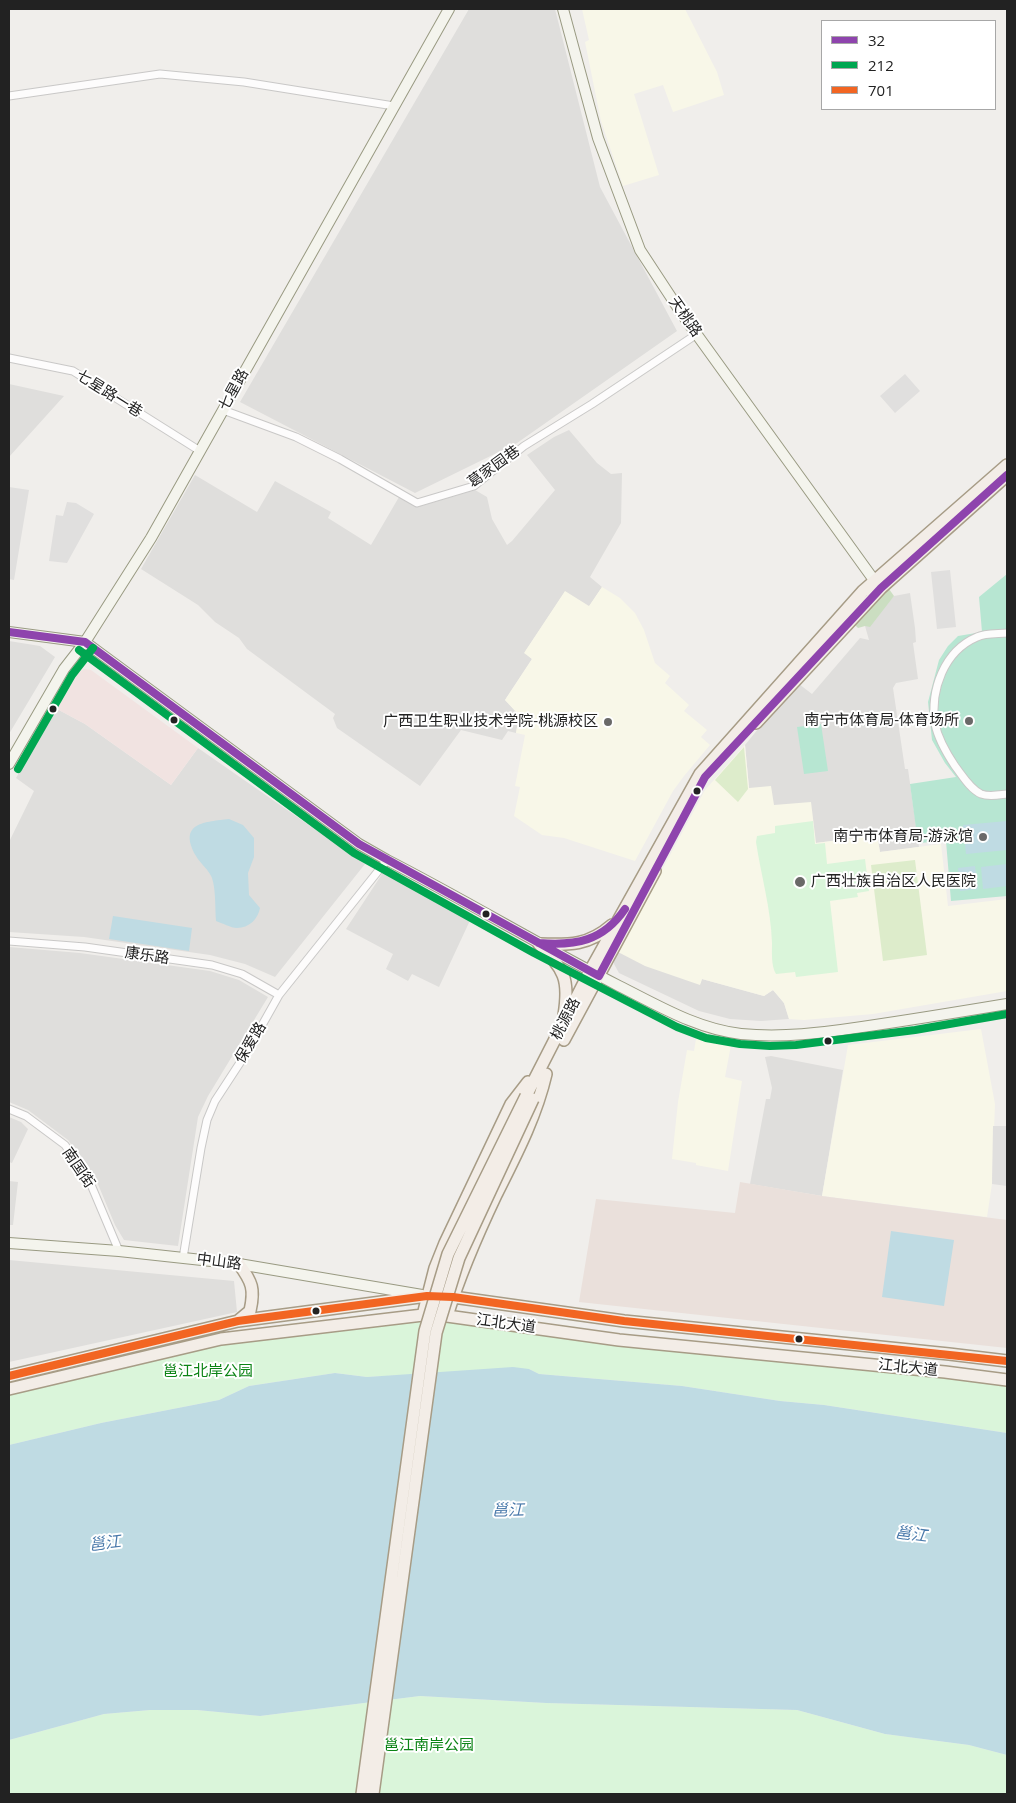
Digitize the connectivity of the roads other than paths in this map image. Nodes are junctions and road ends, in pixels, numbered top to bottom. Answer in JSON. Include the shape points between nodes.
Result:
{"nodes":[{"id":1,"x":449,"y":9,"type":"edge"},
{"id":2,"x":563,"y":9,"type":"edge"},
{"id":3,"x":9,"y":96,"type":"edge"},
{"id":4,"x":394,"y":106,"type":"junction"},
{"id":5,"x":696,"y":334,"type":"junction"},
{"id":6,"x":9,"y":358,"type":"edge"},
{"id":7,"x":223,"y":410,"type":"junction"},
{"id":8,"x":200,"y":451,"type":"junction"},
{"id":9,"x":1007,"y":465,"type":"edge"},
{"id":10,"x":1006,"y":478,"type":"edge"},
{"id":11,"x":878,"y":584,"type":"junction"},
{"id":12,"x":9,"y":632,"type":"edge"},
{"id":13,"x":1007,"y":633,"type":"edge"},
{"id":14,"x":85,"y":642,"type":"junction"},
{"id":15,"x":9,"y":764,"type":"edge"},
{"id":16,"x":1007,"y":794,"type":"edge"},
{"id":17,"x":386,"y":860,"type":"junction"},
{"id":18,"x":619,"y":919,"type":"junction"},
{"id":19,"x":9,"y":941,"type":"edge"},
{"id":20,"x":539,"y":944,"type":"junction"},
{"id":21,"x":594,"y":973,"type":"junction"},
{"id":22,"x":279,"y":995,"type":"junction"},
{"id":23,"x":1007,"y":1004,"type":"edge"},
{"id":24,"x":562,"y":1027,"type":"junction"},
{"id":25,"x":542,"y":1073,"type":"junction"},
{"id":26,"x":530,"y":1097,"type":"junction"},
{"id":27,"x":9,"y":1109,"type":"edge"},
{"id":28,"x":9,"y":1243,"type":"edge"},
{"id":29,"x":119,"y":1251,"type":"junction"},
{"id":30,"x":183,"y":1258,"type":"junction"},
{"id":31,"x":239,"y":1264,"type":"junction"},
{"id":32,"x":427,"y":1296,"type":"junction"},
{"id":33,"x":453,"y":1297,"type":"junction"},
{"id":34,"x":423,"y":1315,"type":"junction"},
{"id":35,"x":447,"y":1316,"type":"junction"},
{"id":36,"x":238,"y":1321,"type":"junction"},
{"id":37,"x":1007,"y":1361,"type":"edge"},
{"id":38,"x":9,"y":1376,"type":"edge"},
{"id":39,"x":1007,"y":1380,"type":"edge"},
{"id":40,"x":9,"y":1389,"type":"edge"},
{"id":41,"x":362,"y":1794,"type":"edge"},
{"id":42,"x":373,"y":1794,"type":"edge"}],
"edges":[{"from":1,"to":4,"type":"main road","name":"七星路"},
{"from":2,"to":5,"type":"main road","name":"天桃路","via":[[598,138],[640,250]]},
{"from":3,"to":4,"type":"street","via":[[160,74],[244,82]]},
{"from":4,"to":7,"type":"main road","name":"七星路"},
{"from":5,"to":7,"type":"street","name":"葛家园巷","via":[[524,446],[474,486],[417,503],[296,437]]},
{"from":5,"to":11,"type":"main road","name":"天桃路"},
{"from":6,"to":8,"type":"street","name":"七星路一巷","via":[[73,371]]},
{"from":7,"to":8,"type":"main road","name":"七星路"},
{"from":8,"to":14,"type":"main road","name":"七星路","via":[[151,538]]},
{"from":9,"to":11,"type":"main road","name":"桃源路"},
{"from":10,"to":11,"type":"main road","name":"桃源路"},
{"from":11,"to":18,"type":"main road","name":"桃源路","via":[[700,774]]},
{"from":11,"to":21,"type":"main road","name":"桃源路","via":[[705,777]]},
{"from":12,"to":14,"type":"main road"},
{"from":13,"to":16,"type":"street","via":[[978,636],[964,644],[949,659],[939,679],[934,701],[941,741],[961,774],[978,793],[988,796]]},
{"from":14,"to":15,"type":"main road","name":"七星路","via":[[64,670]]},
{"from":14,"to":17,"type":"main road","via":[[359,844]]},
{"from":17,"to":20,"type":"main road"},
{"from":17,"to":22,"type":"street","name":"保爱路"},
{"from":18,"to":20,"type":"main road","via":[[600,936],[585,941],[570,945]]},
{"from":18,"to":21,"type":"main road","name":"桃源路"},
{"from":19,"to":22,"type":"street","name":"康乐路","via":[[85,947],[212,965],[242,974]]},
{"from":20,"to":21,"type":"main road"},
{"from":20,"to":24,"type":"main road","via":[[564,974],[567,990]]},
{"from":21,"to":23,"type":"main road","via":[[682,1018],[710,1029],[740,1034],[771,1036],[828,1032]]},
{"from":21,"to":24,"type":"main road","name":"桃源路"},
{"from":21,"to":25,"type":"main road","name":"桃源路"},
{"from":22,"to":30,"type":"street","name":"保爱路","via":[[214,1101],[207,1120]]},
{"from":24,"to":25,"type":"main road","name":"桃源路"},
{"from":25,"to":26,"type":"main road","name":"桃源路"},
{"from":25,"to":32,"type":"main road","via":[[524,1086],[511,1104],[445,1243]]},
{"from":25,"to":33,"type":"main road","via":[[540,1099]]},
{"from":26,"to":41,"type":"main road","bridge":true,"via":[[448,1254],[425,1331]]},
{"from":26,"to":42,"type":"main road","bridge":true,"via":[[459,1258],[436,1333]]},
{"from":27,"to":29,"type":"street","name":"南国街","via":[[26,1116],[65,1145],[89,1180]]},
{"from":28,"to":29,"type":"main road","name":"中山路"},
{"from":29,"to":30,"type":"main road","name":"中山路"},
{"from":30,"to":31,"type":"main road","name":"中山路"},
{"from":31,"to":32,"type":"main road","name":"中山路"},
{"from":31,"to":36,"type":"main road","via":[[250,1278],[253,1290],[250,1311]]},
{"from":32,"to":33,"type":"main road","name":"江北大道"},
{"from":32,"to":34,"type":"main road"},
{"from":32,"to":36,"type":"main road","name":"江北大道"},
{"from":33,"to":35,"type":"main road"},
{"from":33,"to":37,"type":"main road","name":"江北大道","via":[[624,1321]]},
{"from":34,"to":35,"type":"main road","name":"江北大道"},
{"from":34,"to":40,"type":"main road","name":"江北大道","via":[[221,1338]]},
{"from":35,"to":39,"type":"main road","name":"江北大道","via":[[619,1340]]},
{"from":36,"to":38,"type":"main road","name":"江北大道"}]}
